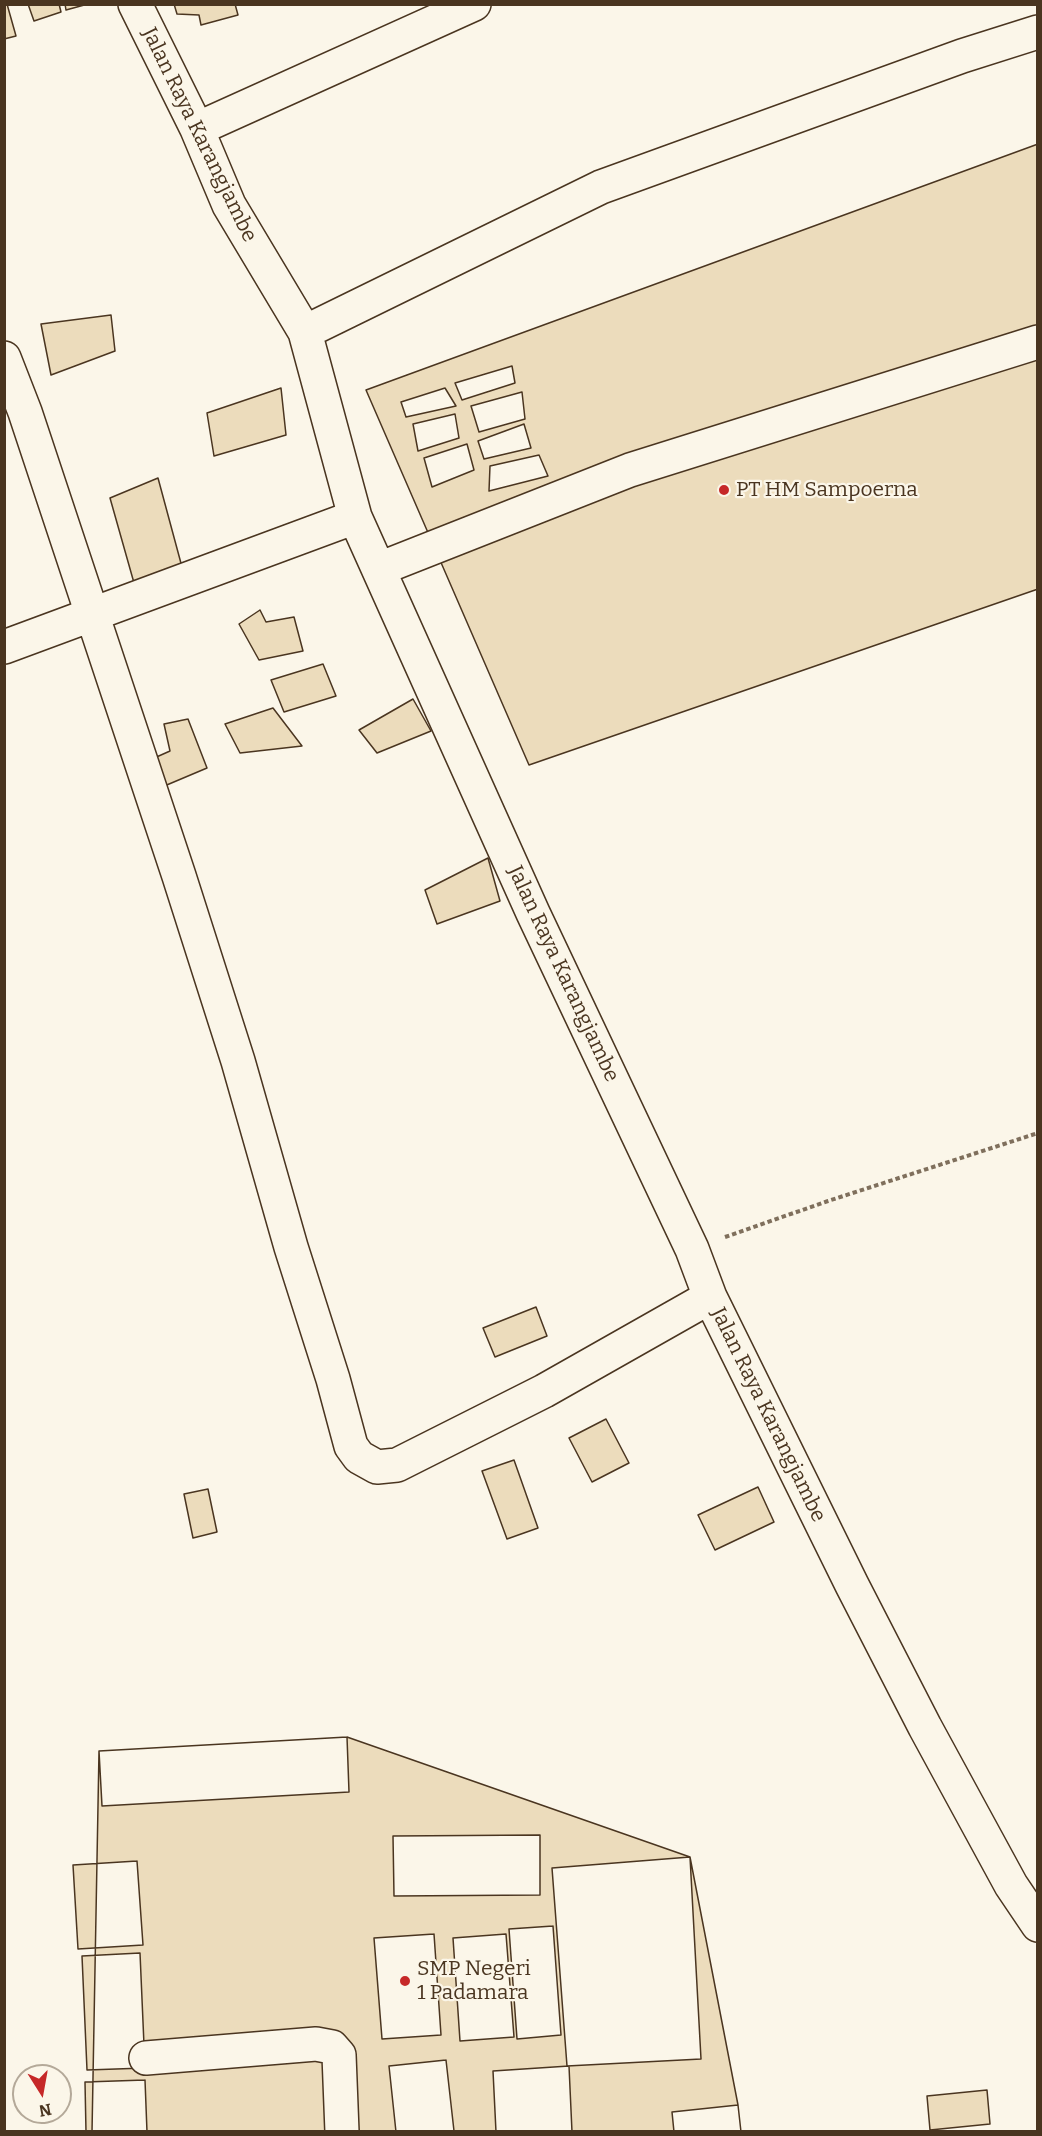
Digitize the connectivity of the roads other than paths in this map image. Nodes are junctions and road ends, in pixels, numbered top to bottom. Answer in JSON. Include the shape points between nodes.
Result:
{"nodes":[{"id":1,"x":135,"y":4,"type":"edge"},
{"id":2,"x":474,"y":4,"type":"edge"},
{"id":3,"x":1038,"y":32,"type":"edge"},
{"id":4,"x":197,"y":129,"type":"junction"},
{"id":5,"x":305,"y":332,"type":"junction"},
{"id":6,"x":1038,"y":342,"type":"edge"},
{"id":7,"x":4,"y":358,"type":"edge"},
{"id":8,"x":355,"y":517,"type":"junction"},
{"id":9,"x":379,"y":569,"type":"junction"},
{"id":10,"x":92,"y":616,"type":"junction"},
{"id":11,"x":4,"y":647,"type":"edge"},
{"id":12,"x":710,"y":1297,"type":"junction"},
{"id":13,"x":1038,"y":1925,"type":"edge"},
{"id":14,"x":146,"y":2058,"type":"dead end"},
{"id":15,"x":342,"y":2132,"type":"edge"}],
"edges":[{"from":1,"to":4,"type":"street","name":"Jalan Raya Karangjambe"},
{"from":2,"to":4,"type":"street"},
{"from":3,"to":5,"type":"street","via":[[601,186]]},
{"from":4,"to":5,"type":"street","name":"Jalan Raya Karangjambe","via":[[229,205]]},
{"from":5,"to":8,"type":"street","name":"Jalan Raya Karangjambe"},
{"from":6,"to":9,"type":"street","via":[[630,470]]},
{"from":7,"to":10,"type":"street"},
{"from":8,"to":9,"type":"street","name":"Jalan Raya Karangjambe"},
{"from":8,"to":10,"type":"street"},
{"from":9,"to":12,"type":"street","name":"Jalan Raya Karangjambe","via":[[533,913],[692,1249]]},
{"from":10,"to":11,"type":"street"},
{"from":10,"to":12,"type":"street","via":[[238,1061],[351,1446],[359,1457],[378,1467],[397,1465],[544,1391]]},
{"from":12,"to":13,"type":"street","name":"Jalan Raya Karangjambe","via":[[925,1727],[1011,1885]]},
{"from":14,"to":15,"type":"street","via":[[316,2044],[332,2047],[339,2055]]}]}
